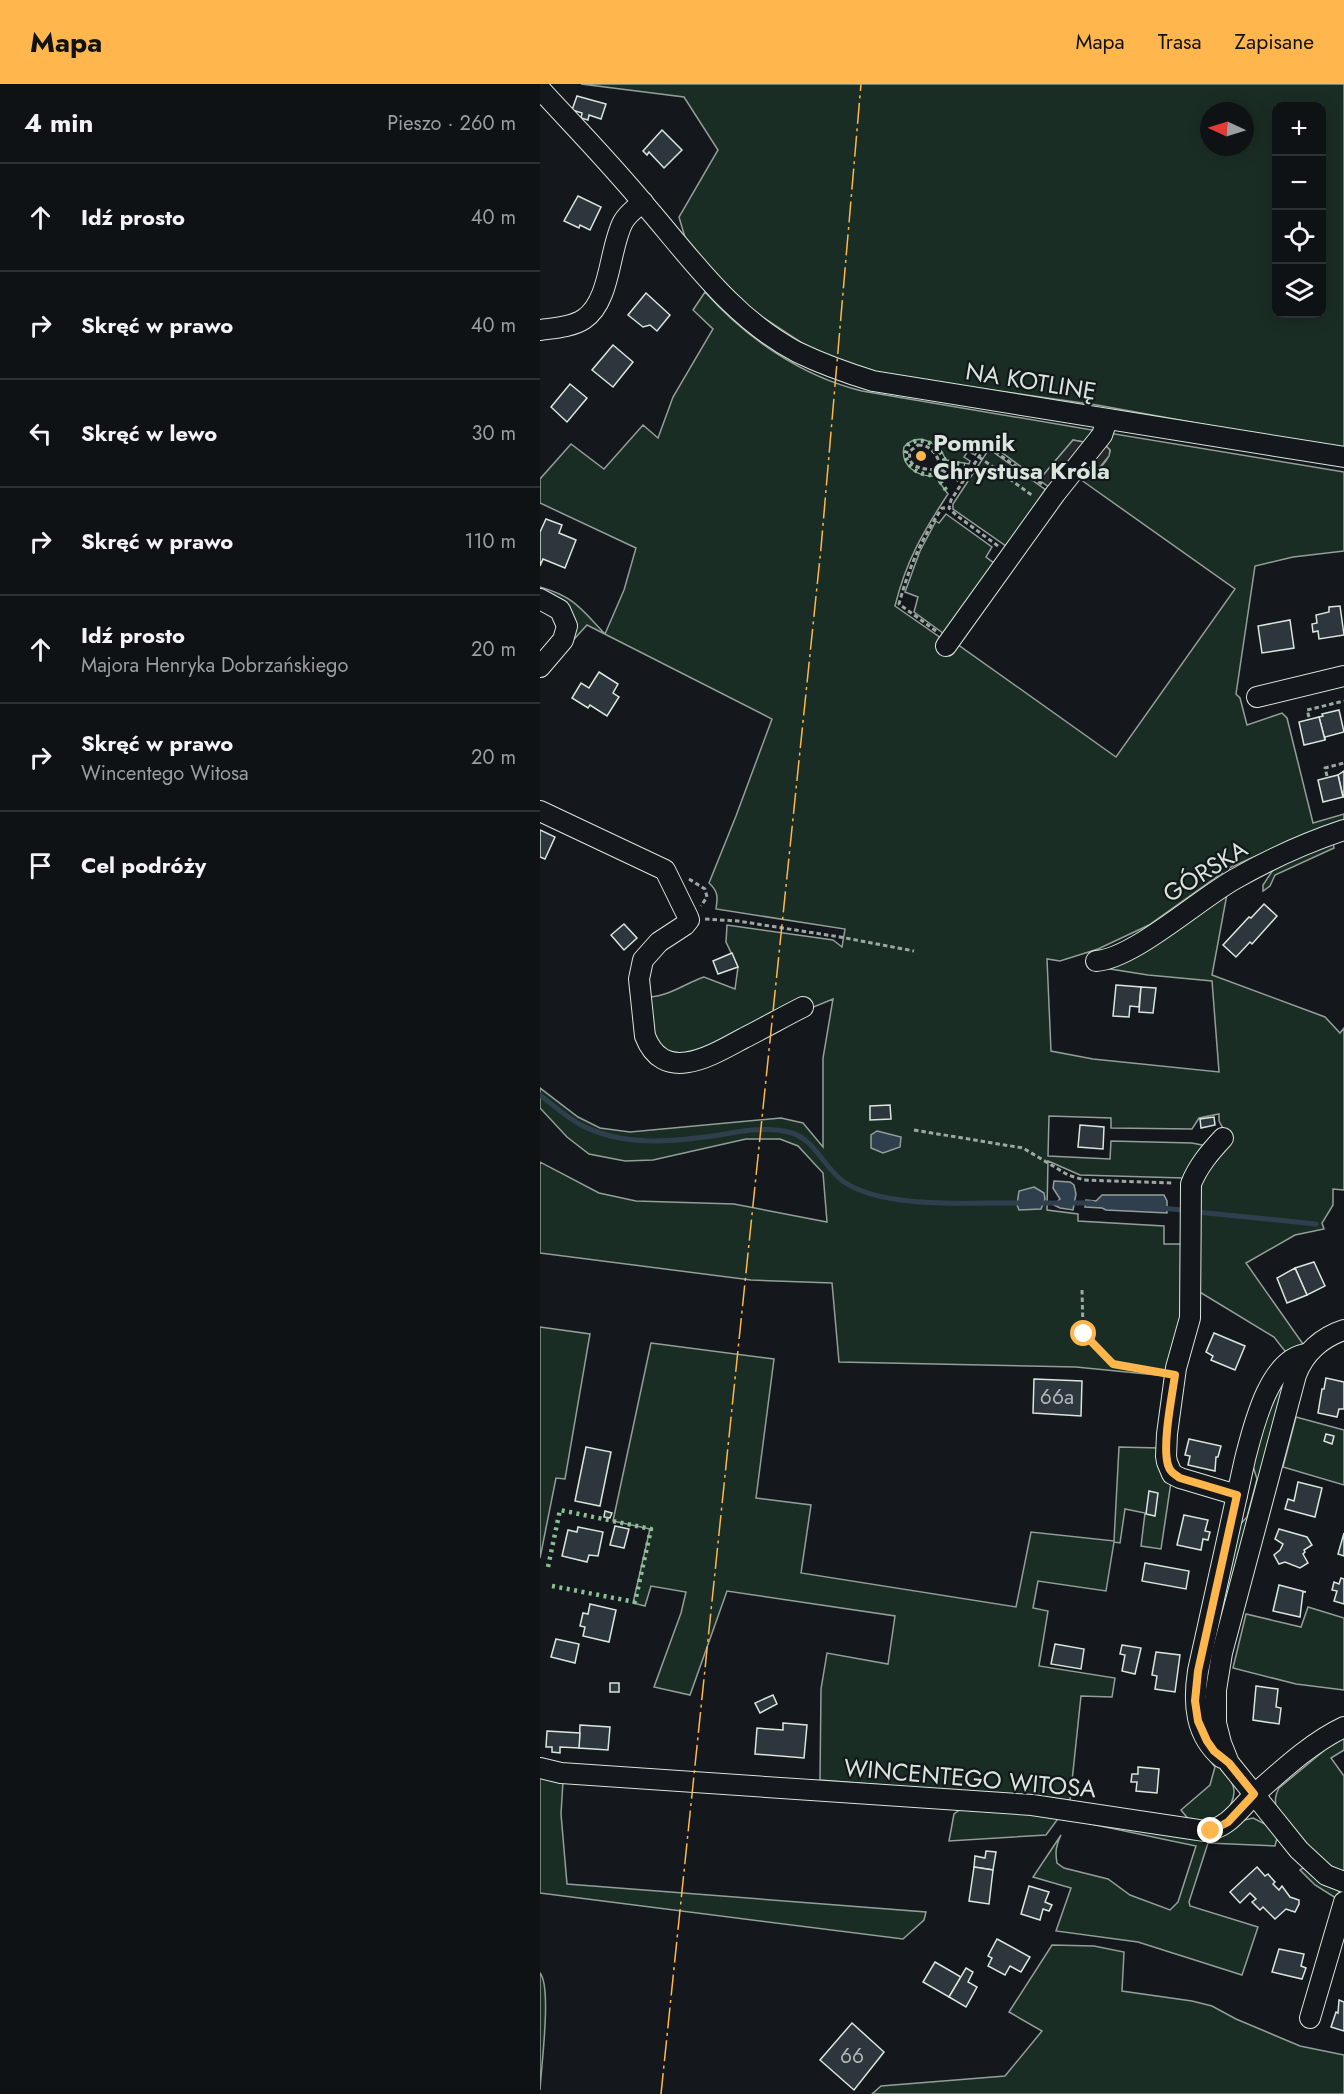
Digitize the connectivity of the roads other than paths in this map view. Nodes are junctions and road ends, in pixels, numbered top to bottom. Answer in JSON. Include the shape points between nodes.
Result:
{"nodes":[{"id":1,"x":540,"y":89,"type":"edge"},
{"id":2,"x":643,"y":202,"type":"junction"},
{"id":3,"x":540,"y":330,"type":"edge"},
{"id":4,"x":1107,"y":420,"type":"junction"},
{"id":5,"x":1344,"y":457,"type":"edge"},
{"id":6,"x":540,"y":599,"type":"edge"},
{"id":7,"x":948,"y":644,"type":"road end"},
{"id":8,"x":540,"y":667,"type":"edge"},
{"id":9,"x":1344,"y":676,"type":"edge"},
{"id":10,"x":1257,"y":697,"type":"dead end"},
{"id":11,"x":540,"y":811,"type":"edge"},
{"id":12,"x":1344,"y":830,"type":"edge"},
{"id":13,"x":1096,"y":961,"type":"dead end"},
{"id":14,"x":802,"y":1007,"type":"dead end"},
{"id":15,"x":1223,"y":1138,"type":"dead end"},
{"id":16,"x":1344,"y":1330,"type":"edge"},
{"id":17,"x":1307,"y":1354,"type":"junction"},
{"id":18,"x":1237,"y":1495,"type":"junction"},
{"id":19,"x":1344,"y":1727,"type":"edge"},
{"id":20,"x":1229,"y":1763,"type":"junction"},
{"id":21,"x":540,"y":1768,"type":"edge"},
{"id":22,"x":1254,"y":1794,"type":"junction"},
{"id":23,"x":1344,"y":1882,"type":"edge"},
{"id":24,"x":1344,"y":1902,"type":"edge"},
{"id":25,"x":1310,"y":2018,"type":"dead end"}],
"edges":[{"from":1,"to":2,"type":"street","name":"NA KOTLINĘ"},
{"from":2,"to":3,"type":"street","via":[[623,221],[591,313],[581,321]]},
{"from":2,"to":4,"type":"street","name":"NA KOTLINĘ","via":[[729,302],[786,345],[831,368],[873,381]]},
{"from":4,"to":5,"type":"street","name":"NA KOTLINĘ"},
{"from":4,"to":7,"type":"street","via":[[1102,435]]},
{"from":6,"to":8,"type":"street","via":[[560,610],[567,626],[563,640]]},
{"from":9,"to":10,"type":"street"},
{"from":11,"to":14,"type":"street","via":[[665,870],[689,920],[645,956],[640,972],[645,1036],[660,1057],[681,1063],[701,1061]]},
{"from":12,"to":13,"type":"street","name":"GÓRSKA","via":[[1287,851],[1216,891],[1131,948]]},
{"from":15,"to":18,"type":"street","via":[[1207,1155],[1191,1184],[1190,1318],[1175,1375],[1166,1456],[1172,1474]]},
{"from":16,"to":17,"type":"street","via":[[1326,1338]]},
{"from":17,"to":18,"type":"street","via":[[1289,1361],[1270,1385]]},
{"from":17,"to":20,"type":"street","via":[[1296,1375],[1217,1678],[1216,1724]]},
{"from":18,"to":20,"type":"street","via":[[1195,1691],[1203,1735]]},
{"from":19,"to":22,"type":"street","name":"WINCENTEGO WITOSA","via":[[1313,1746]]},
{"from":20,"to":22,"type":"street"},
{"from":21,"to":22,"type":"street","name":"WINCENTEGO WITOSA","via":[[561,1773],[1032,1805],[1199,1831],[1222,1826]]},
{"from":22,"to":23,"type":"street","via":[[1305,1858],[1326,1875]]},
{"from":24,"to":25,"type":"street"}]}
